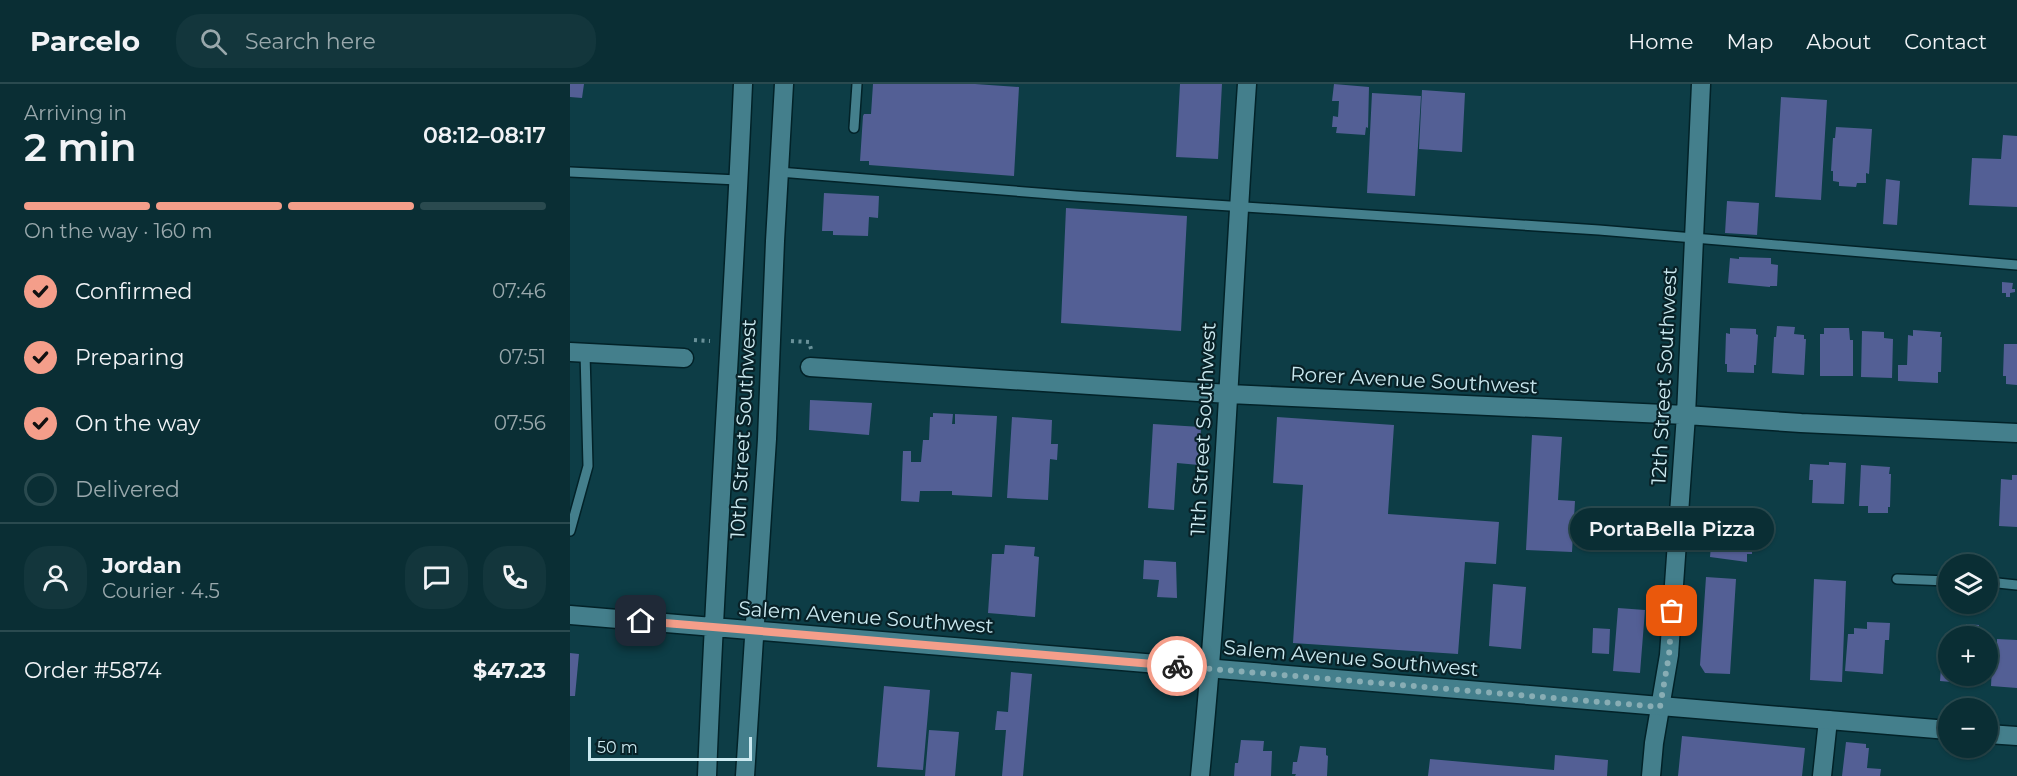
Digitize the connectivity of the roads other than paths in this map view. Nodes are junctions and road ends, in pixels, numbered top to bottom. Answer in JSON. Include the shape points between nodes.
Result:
{"nodes":[{"id":1,"x":742,"y":84,"type":"edge"},
{"id":2,"x":784,"y":84,"type":"edge"},
{"id":3,"x":857,"y":84,"type":"edge"},
{"id":4,"x":1246,"y":84,"type":"edge"},
{"id":5,"x":1701,"y":84,"type":"edge"},
{"id":6,"x":854,"y":128,"type":"dead end"},
{"id":7,"x":570,"y":172,"type":"edge"},
{"id":8,"x":779,"y":172,"type":"junction"},
{"id":9,"x":738,"y":180,"type":"junction"},
{"id":10,"x":1238,"y":207,"type":"junction"},
{"id":11,"x":1693,"y":239,"type":"junction"},
{"id":12,"x":2017,"y":265,"type":"edge"},
{"id":13,"x":577,"y":352,"type":"edge"},
{"id":14,"x":684,"y":358,"type":"dead end"},
{"id":15,"x":810,"y":368,"type":"dead end"},
{"id":16,"x":1229,"y":393,"type":"junction"},
{"id":17,"x":1686,"y":415,"type":"junction"},
{"id":18,"x":2017,"y":433,"type":"edge"},
{"id":19,"x":570,"y":531,"type":"edge"},
{"id":20,"x":1897,"y":579,"type":"dead end"},
{"id":21,"x":1938,"y":581,"type":"edge"},
{"id":22,"x":1998,"y":583,"type":"edge"},
{"id":23,"x":2017,"y":585,"type":"edge"},
{"id":24,"x":570,"y":615,"type":"edge"},
{"id":25,"x":712,"y":628,"type":"junction"},
{"id":26,"x":754,"y":631,"type":"junction"},
{"id":27,"x":1211,"y":669,"type":"junction"},
{"id":28,"x":1660,"y":707,"type":"junction"},
{"id":29,"x":1828,"y":720,"type":"junction"},
{"id":30,"x":1938,"y":729,"type":"edge"},
{"id":31,"x":1998,"y":735,"type":"edge"},
{"id":32,"x":2017,"y":736,"type":"edge"},
{"id":33,"x":707,"y":776,"type":"edge"},
{"id":34,"x":745,"y":776,"type":"edge"},
{"id":35,"x":1200,"y":776,"type":"edge"},
{"id":36,"x":1651,"y":776,"type":"edge"},
{"id":37,"x":1822,"y":776,"type":"edge"}],
"edges":[{"from":1,"to":9,"type":"street","name":"10th Street Southwest"},
{"from":2,"to":8,"type":"street","name":"10th Street Southwest"},
{"from":3,"to":6,"type":"lane"},
{"from":4,"to":10,"type":"street","name":"11th Street Southwest"},
{"from":5,"to":11,"type":"street","name":"12th Street Southwest"},
{"from":7,"to":9,"type":"lane"},
{"from":8,"to":10,"type":"lane"},
{"from":8,"to":26,"type":"street","name":"10th Street Southwest"},
{"from":9,"to":25,"type":"street","name":"10th Street Southwest"},
{"from":10,"to":11,"type":"lane","via":[[1471,220]]},
{"from":10,"to":16,"type":"street","name":"11th Street Southwest"},
{"from":11,"to":12,"type":"lane"},
{"from":11,"to":17,"type":"street","name":"12th Street Southwest"},
{"from":13,"to":14,"type":"street"},
{"from":13,"to":19,"type":"lane","via":[[588,466]]},
{"from":15,"to":16,"type":"street","name":"Rorer Avenue Southwest"},
{"from":16,"to":17,"type":"street","name":"Rorer Avenue Southwest"},
{"from":16,"to":27,"type":"street","name":"11th Street Southwest"},
{"from":17,"to":18,"type":"street","name":"Rorer Avenue Southwest"},
{"from":17,"to":28,"type":"street","name":"12th Street Southwest","via":[[1669,655]]},
{"from":20,"to":21,"type":"lane"},
{"from":22,"to":23,"type":"lane"},
{"from":24,"to":25,"type":"street","name":"Salem Avenue Southwest"},
{"from":25,"to":26,"type":"street","name":"Salem Avenue Southwest"},
{"from":25,"to":33,"type":"street","name":"10th Street Southwest"},
{"from":26,"to":27,"type":"street","name":"Salem Avenue Southwest"},
{"from":26,"to":34,"type":"street","name":"10th Street Southwest"},
{"from":27,"to":28,"type":"street","name":"Salem Avenue Southwest"},
{"from":27,"to":35,"type":"street","name":"11th Street Southwest"},
{"from":28,"to":29,"type":"street","name":"Salem Avenue Southwest"},
{"from":28,"to":36,"type":"street","name":"12th Street Southwest"},
{"from":29,"to":30,"type":"street","name":"Salem Avenue Southwest"},
{"from":29,"to":37,"type":"street"},
{"from":31,"to":32,"type":"street"}]}
